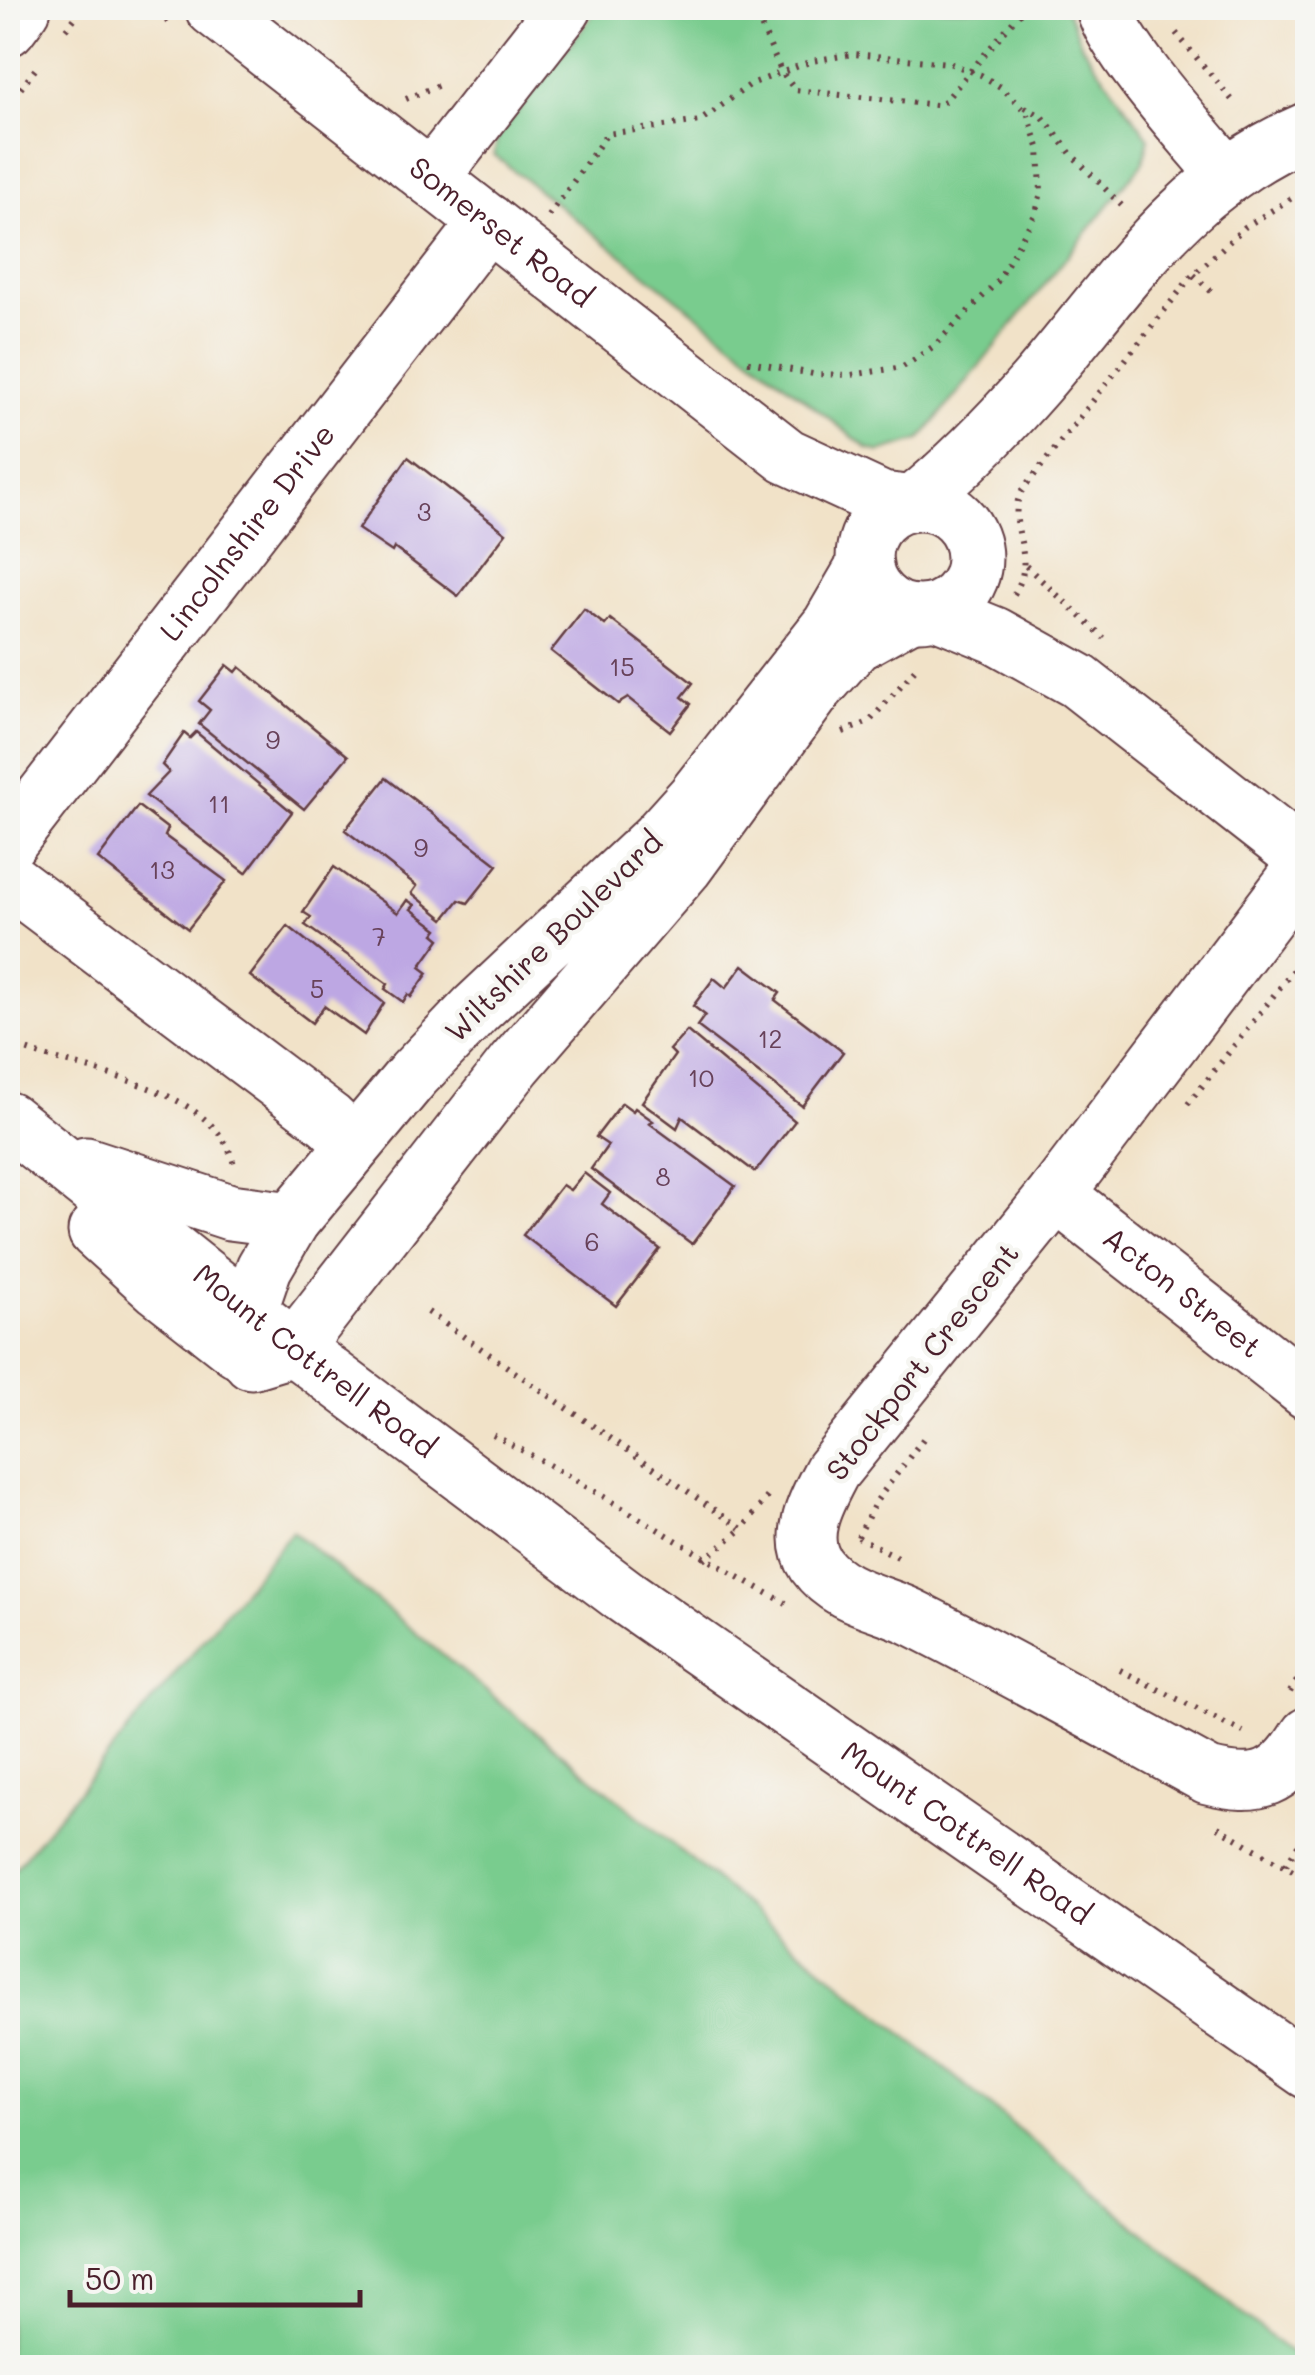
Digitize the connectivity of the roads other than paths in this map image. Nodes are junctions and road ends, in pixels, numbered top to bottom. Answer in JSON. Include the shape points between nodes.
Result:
{"nodes":[{"id":1,"x":23,"y":8,"type":"edge"},
{"id":2,"x":564,"y":8,"type":"edge"},
{"id":3,"x":1104,"y":8,"type":"edge"},
{"id":4,"x":197,"y":20,"type":"edge"},
{"id":5,"x":8,"y":28,"type":"edge"},
{"id":6,"x":1308,"y":130,"type":"edge"},
{"id":7,"x":1226,"y":174,"type":"junction"},
{"id":8,"x":432,"y":178,"type":"junction"},
{"id":9,"x":488,"y":222,"type":"junction"},
{"id":10,"x":1036,"y":383,"type":"junction"},
{"id":11,"x":786,"y":456,"type":"junction"},
{"id":12,"x":911,"y":503,"type":"junction"},
{"id":13,"x":989,"y":542,"type":"junction"},
{"id":14,"x":865,"y":560,"type":"junction"},
{"id":15,"x":924,"y":612,"type":"junction"},
{"id":16,"x":1094,"y":662,"type":"junction"},
{"id":17,"x":8,"y":843,"type":"edge"},
{"id":18,"x":1308,"y":862,"type":"edge"},
{"id":19,"x":8,"y":878,"type":"edge"},
{"id":20,"x":8,"y":1120,"type":"edge"},
{"id":21,"x":354,"y":1144,"type":"junction"},
{"id":22,"x":29,"y":1154,"type":"edge"},
{"id":23,"x":1056,"y":1194,"type":"junction"},
{"id":24,"x":292,"y":1220,"type":"junction"},
{"id":25,"x":265,"y":1340,"type":"junction"},
{"id":26,"x":1308,"y":1392,"type":"edge"},
{"id":27,"x":1285,"y":1719,"type":"edge"},
{"id":28,"x":1308,"y":2070,"type":"edge"}],
"edges":[{"from":1,"to":5,"type":"street"},
{"from":2,"to":8,"type":"street"},
{"from":3,"to":7,"type":"street","via":[[1118,38]]},
{"from":4,"to":8,"type":"street","name":"Somerset Road"},
{"from":6,"to":7,"type":"street"},
{"from":7,"to":10,"type":"street","via":[[1154,238]]},
{"from":8,"to":9,"type":"street","name":"Somerset Road"},
{"from":9,"to":11,"type":"street","name":"Somerset Road"},
{"from":9,"to":17,"type":"street","name":"Lincolnshire Drive"},
{"from":10,"to":12,"type":"street","via":[[961,463]]},
{"from":10,"to":13,"type":"street","via":[[988,478]]},
{"from":11,"to":12,"type":"street","name":"Somerset Road","via":[[882,500]]},
{"from":11,"to":14,"type":"street","name":"Somerset Road"},
{"from":12,"to":13,"type":"street","via":[[949,511]]},
{"from":12,"to":14,"type":"street","via":[[873,528]]},
{"from":13,"to":15,"type":"street","via":[[950,604]]},
{"from":13,"to":16,"type":"street","via":[[1007,603]]},
{"from":14,"to":15,"type":"street","via":[[880,596],[894,607]]},
{"from":14,"to":21,"type":"street","name":"Wiltshire Boulevard","via":[[830,624],[694,798],[476,1009]]},
{"from":15,"to":16,"type":"street"},
{"from":15,"to":25,"type":"street","name":"Wiltshire Boulevard","via":[[855,644],[684,867]]},
{"from":16,"to":18,"type":"street"},
{"from":18,"to":23,"type":"street","name":"Stockport Crescent"},
{"from":19,"to":21,"type":"street"},
{"from":20,"to":22,"type":"street","name":"Mount Cottrell Road"},
{"from":21,"to":24,"type":"street","name":"Wiltshire Boulevard"},
{"from":22,"to":24,"type":"street","via":[[230,1212]]},
{"from":22,"to":25,"type":"street","name":"Mount Cottrell Road","via":[[159,1288]]},
{"from":23,"to":26,"type":"street","name":"Acton Street"},
{"from":23,"to":27,"type":"street","name":"Stockport Crescent","via":[[832,1471],[810,1518],[811,1554],[848,1592],[912,1616],[1208,1776],[1258,1782],[1289,1764]]},
{"from":24,"to":25,"type":"street","name":"Wiltshire Boulevard","via":[[264,1268]]},
{"from":25,"to":28,"type":"street","name":"Mount Cottrell Road","via":[[464,1509],[626,1597]]}]}
